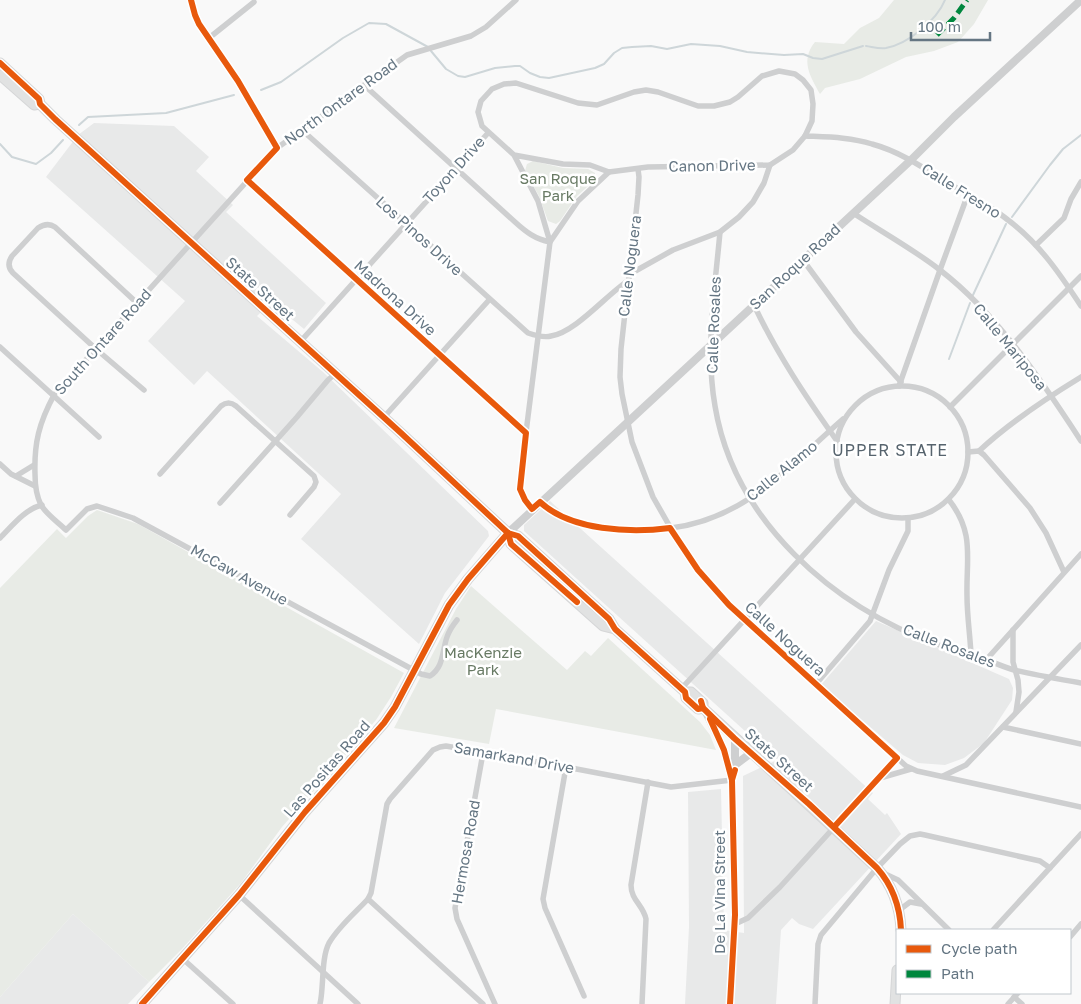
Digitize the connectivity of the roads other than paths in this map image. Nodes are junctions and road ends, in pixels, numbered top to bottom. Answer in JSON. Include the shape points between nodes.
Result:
{"nodes":[{"id":1,"x":191,"y":0,"type":"edge"},
{"id":2,"x":1081,"y":0,"type":"edge"},
{"id":3,"x":512,"y":1,"type":"edge"},
{"id":4,"x":254,"y":2,"type":"dead end"},
{"id":5,"x":209,"y":38,"type":"junction"},
{"id":6,"x":0,"y":63,"type":"edge"},
{"id":7,"x":0,"y":75,"type":"edge"},
{"id":8,"x":364,"y":86,"type":"junction"},
{"id":9,"x":40,"y":104,"type":"junction"},
{"id":10,"x":302,"y":130,"type":"junction"},
{"id":11,"x":488,"y":133,"type":"junction"},
{"id":12,"x":805,"y":136,"type":"junction"},
{"id":13,"x":277,"y":148,"type":"junction"},
{"id":14,"x":514,"y":155,"type":"junction"},
{"id":15,"x":911,"y":160,"type":"junction"},
{"id":16,"x":770,"y":165,"type":"junction"},
{"id":17,"x":456,"y":169,"type":"junction"},
{"id":18,"x":638,"y":169,"type":"junction"},
{"id":19,"x":609,"y":172,"type":"junction"},
{"id":20,"x":247,"y":180,"type":"junction"},
{"id":21,"x":1081,"y":182,"type":"edge"},
{"id":22,"x":968,"y":194,"type":"junction"},
{"id":23,"x":853,"y":213,"type":"junction"},
{"id":24,"x":405,"y":224,"type":"junction"},
{"id":25,"x":720,"y":232,"type":"junction"},
{"id":26,"x":550,"y":242,"type":"junction"},
{"id":27,"x":192,"y":244,"type":"junction"},
{"id":28,"x":1036,"y":245,"type":"junction"},
{"id":29,"x":803,"y":260,"type":"junction"},
{"id":30,"x":940,"y":270,"type":"junction"},
{"id":31,"x":1081,"y":276,"type":"edge"},
{"id":32,"x":630,"y":277,"type":"junction"},
{"id":33,"x":355,"y":279,"type":"junction"},
{"id":34,"x":1069,"y":287,"type":"junction"},
{"id":35,"x":490,"y":300,"type":"junction"},
{"id":36,"x":138,"y":302,"type":"junction"},
{"id":37,"x":754,"y":305,"type":"junction"},
{"id":38,"x":1081,"y":306,"type":"edge"},
{"id":39,"x":539,"y":336,"type":"junction"},
{"id":40,"x":300,"y":342,"type":"junction"},
{"id":41,"x":712,"y":345,"type":"junction"},
{"id":42,"x":1013,"y":345,"type":"junction"},
{"id":43,"x":0,"y":346,"type":"edge"},
{"id":44,"x":96,"y":349,"type":"junction"},
{"id":45,"x":440,"y":355,"type":"junction"},
{"id":46,"x":335,"y":374,"type":"junction"},
{"id":47,"x":1081,"y":377,"type":"edge"},
{"id":48,"x":900,"y":384,"type":"junction"},
{"id":49,"x":144,"y":390,"type":"dead end"},
{"id":50,"x":54,"y":396,"type":"junction"},
{"id":51,"x":1050,"y":396,"type":"junction"},
{"id":52,"x":950,"y":407,"type":"junction"},
{"id":53,"x":847,"y":416,"type":"junction"},
{"id":54,"x":384,"y":417,"type":"junction"},
{"id":55,"x":627,"y":421,"type":"junction"},
{"id":56,"x":829,"y":431,"type":"junction"},
{"id":57,"x":526,"y":433,"type":"junction"},
{"id":58,"x":98,"y":437,"type":"dead end"},
{"id":59,"x":275,"y":441,"type":"junction"},
{"id":60,"x":1081,"y":441,"type":"edge"},
{"id":61,"x":837,"y":442,"type":"junction"},
{"id":62,"x":979,"y":451,"type":"junction"},
{"id":63,"x":968,"y":452,"type":"junction"},
{"id":64,"x":0,"y":464,"type":"edge"},
{"id":65,"x":34,"y":465,"type":"junction"},
{"id":66,"x":160,"y":474,"type":"dead end"},
{"id":67,"x":16,"y":476,"type":"junction"},
{"id":68,"x":35,"y":486,"type":"junction"},
{"id":69,"x":749,"y":498,"type":"junction"},
{"id":70,"x":855,"y":499,"type":"junction"},
{"id":71,"x":948,"y":500,"type":"junction"},
{"id":72,"x":220,"y":502,"type":"dead end"},
{"id":73,"x":540,"y":502,"type":"junction"},
{"id":74,"x":42,"y":505,"type":"junction"},
{"id":75,"x":532,"y":510,"type":"junction"},
{"id":76,"x":290,"y":515,"type":"dead end"},
{"id":77,"x":908,"y":518,"type":"junction"},
{"id":78,"x":670,"y":528,"type":"junction"},
{"id":79,"x":66,"y":530,"type":"joint"},
{"id":80,"x":508,"y":532,"type":"junction"},
{"id":81,"x":0,"y":538,"type":"edge"},
{"id":82,"x":1081,"y":554,"type":"edge"},
{"id":83,"x":799,"y":559,"type":"junction"},
{"id":84,"x":1078,"y":560,"type":"edge"},
{"id":85,"x":1064,"y":572,"type":"junction"},
{"id":86,"x":873,"y":614,"type":"junction"},
{"id":87,"x":457,"y":620,"type":"dead end"},
{"id":88,"x":743,"y":620,"type":"junction"},
{"id":89,"x":1013,"y":630,"type":"junction"},
{"id":90,"x":1081,"y":645,"type":"edge"},
{"id":91,"x":971,"y":654,"type":"junction"},
{"id":92,"x":986,"y":660,"type":"junction"},
{"id":93,"x":1015,"y":670,"type":"junction"},
{"id":94,"x":413,"y":671,"type":"junction"},
{"id":95,"x":1050,"y":677,"type":"junction"},
{"id":96,"x":1081,"y":683,"type":"edge"},
{"id":97,"x":816,"y":684,"type":"junction"},
{"id":98,"x":683,"y":690,"type":"junction"},
{"id":99,"x":704,"y":709,"type":"junction"},
{"id":100,"x":1016,"y":712,"type":"junction"},
{"id":101,"x":1003,"y":727,"type":"junction"},
{"id":102,"x":735,"y":738,"type":"junction"},
{"id":103,"x":1081,"y":744,"type":"edge"},
{"id":104,"x":483,"y":753,"type":"junction"},
{"id":105,"x":751,"y":753,"type":"junction"},
{"id":106,"x":897,"y":758,"type":"junction"},
{"id":107,"x":735,"y":765,"type":"junction"},
{"id":108,"x":566,"y":767,"type":"junction"},
{"id":109,"x":911,"y":769,"type":"junction"},
{"id":110,"x":943,"y":776,"type":"junction"},
{"id":111,"x":878,"y":779,"type":"junction"},
{"id":112,"x":732,"y":780,"type":"junction"},
{"id":113,"x":648,"y":782,"type":"junction"},
{"id":114,"x":1081,"y":807,"type":"edge"},
{"id":115,"x":834,"y":826,"type":"junction"},
{"id":116,"x":1081,"y":834,"type":"edge"},
{"id":117,"x":1050,"y":868,"type":"junction"},
{"id":118,"x":879,"y":870,"type":"junction"},
{"id":119,"x":240,"y":895,"type":"junction"},
{"id":120,"x":368,"y":899,"type":"junction"},
{"id":121,"x":921,"y":904,"type":"junction"},
{"id":122,"x":898,"y":910,"type":"junction"},
{"id":123,"x":735,"y":924,"type":"junction"},
{"id":124,"x":1081,"y":924,"type":"edge"},
{"id":125,"x":901,"y":929,"type":"edge"},
{"id":126,"x":948,"y":929,"type":"edge"},
{"id":127,"x":994,"y":929,"type":"edge"},
{"id":128,"x":1071,"y":936,"type":"edge"},
{"id":129,"x":183,"y":959,"type":"junction"},
{"id":130,"x":323,"y":972,"type":"junction"},
{"id":131,"x":896,"y":987,"type":"edge"},
{"id":132,"x":1016,"y":994,"type":"edge"},
{"id":133,"x":584,"y":996,"type":"dead end"},
{"id":134,"x":142,"y":1004,"type":"edge"},
{"id":135,"x":233,"y":1004,"type":"edge"},
{"id":136,"x":320,"y":1004,"type":"edge"},
{"id":137,"x":358,"y":1004,"type":"edge"},
{"id":138,"x":483,"y":1004,"type":"edge"},
{"id":139,"x":494,"y":1004,"type":"edge"},
{"id":140,"x":642,"y":1004,"type":"edge"},
{"id":141,"x":730,"y":1004,"type":"edge"},
{"id":142,"x":815,"y":1004,"type":"edge"},
{"id":143,"x":895,"y":1004,"type":"edge"},
{"id":144,"x":1008,"y":1004,"type":"edge"},
{"id":145,"x":1022,"y":1004,"type":"edge"}],
"edges":[{"from":1,"to":5,"type":"street","via":[[194,15]]},
{"from":2,"to":15,"type":"street","name":"San Roque Road"},
{"from":3,"to":8,"type":"street","name":"North Ontare Road","via":[[479,32],[414,52]]},
{"from":4,"to":5,"type":"street"},
{"from":5,"to":13,"type":"street"},
{"from":6,"to":9,"type":"main road","name":"State Street","via":[[39,99]]},
{"from":7,"to":9,"type":"main road","name":"State Street","via":[[34,104]]},
{"from":8,"to":10,"type":"street","name":"North Ontare Road"},
{"from":8,"to":17,"type":"street"},
{"from":9,"to":27,"type":"main road","name":"State Street"},
{"from":10,"to":13,"type":"street","name":"North Ontare Road"},
{"from":10,"to":24,"type":"street","name":"Los Pinos Drive"},
{"from":11,"to":12,"type":"street","name":"Canon Drive","via":[[480,122],[479,106],[487,93],[504,84],[516,83],[587,105],[646,90],[706,107],[730,102],[762,76],[779,71],[797,76],[811,90],[814,104],[812,121]]},
{"from":11,"to":14,"type":"street","name":"Canon Drive"},
{"from":11,"to":17,"type":"street","name":"Toyon Drive"},
{"from":12,"to":15,"type":"street","name":"Calle Fresno","via":[[858,140]]},
{"from":12,"to":16,"type":"street","name":"Canon Drive","via":[[793,150]]},
{"from":13,"to":20,"type":"street","name":"North Ontare Road"},
{"from":14,"to":19,"type":"street","name":"Canon Drive","via":[[563,164],[590,165]]},
{"from":14,"to":26,"type":"street","name":"Canon Drive","via":[[538,201]]},
{"from":15,"to":22,"type":"street","name":"Calle Fresno"},
{"from":15,"to":23,"type":"street","name":"San Roque Road"},
{"from":16,"to":18,"type":"street","name":"Canon Drive"},
{"from":16,"to":25,"type":"street","via":[[753,202]]},
{"from":17,"to":24,"type":"street","name":"Toyon Drive"},
{"from":17,"to":26,"type":"street","via":[[527,232]]},
{"from":18,"to":19,"type":"street","name":"Canon Drive"},
{"from":18,"to":32,"type":"street","name":"Calle Noguera"},
{"from":19,"to":26,"type":"street","name":"Canon Drive","via":[[578,201]]},
{"from":20,"to":27,"type":"street","name":"North Ontare Road"},
{"from":20,"to":33,"type":"street","name":"Madrona Drive"},
{"from":21,"to":28,"type":"street","via":[[1064,218]]},
{"from":22,"to":28,"type":"street","name":"Calle Fresno","via":[[1008,220]]},
{"from":22,"to":30,"type":"street"},
{"from":23,"to":29,"type":"street","name":"San Roque Road"},
{"from":23,"to":30,"type":"street","name":"Calle Mariposa"},
{"from":24,"to":33,"type":"street","name":"Toyon Drive"},
{"from":24,"to":35,"type":"street","name":"Los Pinos Drive"},
{"from":25,"to":32,"type":"street","via":[[673,250]]},
{"from":25,"to":41,"type":"street","name":"Calle Rosales"},
{"from":26,"to":39,"type":"street","name":"Canon Drive"},
{"from":27,"to":36,"type":"street","name":"South Ontare Road"},
{"from":27,"to":40,"type":"main road","name":"State Street"},
{"from":28,"to":34,"type":"street","name":"Calle Fresno"},
{"from":29,"to":37,"type":"street","name":"San Roque Road"},
{"from":29,"to":48,"type":"street","via":[[856,332]]},
{"from":30,"to":42,"type":"street","name":"Calle Mariposa","via":[[976,303]]},
{"from":30,"to":48,"type":"street"},
{"from":31,"to":34,"type":"street"},
{"from":32,"to":39,"type":"street","via":[[572,326],[553,336]]},
{"from":32,"to":55,"type":"street","name":"Calle Noguera","via":[[620,359]]},
{"from":33,"to":40,"type":"street","name":"Toyon Drive"},
{"from":33,"to":45,"type":"street","name":"Madrona Drive"},
{"from":34,"to":38,"type":"street","name":"Calle Fresno"},
{"from":34,"to":42,"type":"street"},
{"from":35,"to":39,"type":"street","name":"Los Pinos Drive","via":[[525,332]]},
{"from":35,"to":45,"type":"street"},
{"from":36,"to":44,"type":"street","name":"South Ontare Road"},
{"from":36,"to":44,"type":"street","via":[[50,225],[38,228],[12,256],[9,265],[13,273]]},
{"from":37,"to":41,"type":"street","name":"San Roque Road"},
{"from":37,"to":56,"type":"street","via":[[786,366]]},
{"from":39,"to":57,"type":"street","name":"Canon Drive"},
{"from":40,"to":46,"type":"main road","name":"State Street"},
{"from":41,"to":55,"type":"street","name":"San Roque Road"},
{"from":41,"to":69,"type":"street","name":"Calle Rosales","via":[[712,382],[717,418],[728,454]]},
{"from":42,"to":51,"type":"street","name":"Calle Mariposa"},
{"from":42,"to":52,"type":"street"},
{"from":43,"to":50,"type":"street"},
{"from":44,"to":49,"type":"street"},
{"from":44,"to":50,"type":"street","name":"South Ontare Road"},
{"from":45,"to":54,"type":"street"},
{"from":45,"to":57,"type":"street","name":"Madrona Drive"},
{"from":46,"to":54,"type":"main road","name":"State Street"},
{"from":46,"to":59,"type":"street"},
{"from":47,"to":51,"type":"street"},
{"from":48,"to":52,"type":"street","via":[[923,390]]},
{"from":48,"to":53,"type":"street","via":[[866,397]]},
{"from":50,"to":58,"type":"street"},
{"from":50,"to":65,"type":"street","name":"South Ontare Road","via":[[38,431]]},
{"from":51,"to":60,"type":"street","name":"Calle Mariposa"},
{"from":51,"to":62,"type":"street"},
{"from":52,"to":63,"type":"street","via":[[963,428]]},
{"from":53,"to":56,"type":"street","name":"Calle Alamo"},
{"from":53,"to":61,"type":"street"},
{"from":54,"to":80,"type":"main road","name":"State Street"},
{"from":55,"to":73,"type":"street","name":"San Roque Road"},
{"from":55,"to":78,"type":"street","name":"Calle Noguera","via":[[645,479]]},
{"from":56,"to":61,"type":"street"},
{"from":56,"to":69,"type":"street","name":"Calle Alamo","via":[[768,487]]},
{"from":57,"to":75,"type":"street","name":"Canon Drive","via":[[520,490]]},
{"from":59,"to":66,"type":"street","via":[[236,406],[226,403]]},
{"from":59,"to":72,"type":"street"},
{"from":59,"to":76,"type":"street","via":[[315,479],[314,487]]},
{"from":61,"to":70,"type":"street","via":[[838,471]]},
{"from":62,"to":63,"type":"street"},
{"from":62,"to":85,"type":"street","via":[[1030,508]]},
{"from":63,"to":71,"type":"street","via":[[963,478]]},
{"from":64,"to":67,"type":"street"},
{"from":65,"to":67,"type":"street"},
{"from":65,"to":68,"type":"street","name":"South Ontare Road"},
{"from":67,"to":68,"type":"street"},
{"from":68,"to":74,"type":"street","name":"South Ontare Road"},
{"from":69,"to":78,"type":"street","name":"Calle Alamo","via":[[712,519]]},
{"from":69,"to":83,"type":"street","name":"Calle Rosales"},
{"from":70,"to":77,"type":"street","via":[[883,516]]},
{"from":70,"to":83,"type":"street"},
{"from":71,"to":77,"type":"street","via":[[930,512]]},
{"from":71,"to":91,"type":"street","via":[[962,523],[968,543],[967,610]]},
{"from":73,"to":75,"type":"street","name":"San Roque Road"},
{"from":73,"to":78,"type":"street","name":"Calle Alamo","via":[[564,517],[590,524],[631,530]]},
{"from":74,"to":79,"type":"street","name":"South Ontare Road"},
{"from":74,"to":81,"type":"street","via":[[20,518]]},
{"from":75,"to":80,"type":"street","name":"San Roque Road"},
{"from":77,"to":86,"type":"street","via":[[908,531]]},
{"from":78,"to":88,"type":"street","name":"Calle Noguera","via":[[698,570]]},
{"from":79,"to":94,"type":"street","name":"McCaw Avenue","via":[[87,509],[97,506],[133,518]]},
{"from":80,"to":94,"type":"main road","name":"Las Positas Road","via":[[459,590]]},
{"from":80,"to":98,"type":"main road","name":"State Street","via":[[511,544],[603,626],[615,629]]},
{"from":82,"to":84,"type":"street"},
{"from":83,"to":86,"type":"street","name":"Calle Rosales"},
{"from":83,"to":88,"type":"street"},
{"from":84,"to":85,"type":"street"},
{"from":85,"to":89,"type":"street"},
{"from":86,"to":91,"type":"street","name":"Calle Rosales","via":[[940,646]]},
{"from":86,"to":97,"type":"street"},
{"from":87,"to":94,"type":"street","via":[[446,639],[436,672],[430,676]]},
{"from":88,"to":97,"type":"street","name":"Calle Noguera"},
{"from":88,"to":98,"type":"street"},
{"from":89,"to":92,"type":"street"},
{"from":89,"to":93,"type":"street"},
{"from":90,"to":95,"type":"street"},
{"from":91,"to":92,"type":"street","name":"Calle Rosales"},
{"from":92,"to":93,"type":"street","name":"Calle Rosales"},
{"from":93,"to":95,"type":"street","name":"Calle Rosales"},
{"from":93,"to":100,"type":"street","via":[[1019,692]]},
{"from":94,"to":119,"type":"main road","name":"Las Positas Road","via":[[395,708],[380,729],[305,812]]},
{"from":95,"to":96,"type":"street","name":"Calle Rosales"},
{"from":95,"to":100,"type":"street"},
{"from":97,"to":106,"type":"street","name":"Calle Noguera"},
{"from":98,"to":99,"type":"main road","name":"State Street","via":[[691,692],[703,703]]},
{"from":99,"to":102,"type":"main road","name":"State Street"},
{"from":99,"to":112,"type":"street","name":"De La Vina Street","via":[[724,750]]},
{"from":100,"to":101,"type":"street"},
{"from":101,"to":103,"type":"street"},
{"from":101,"to":110,"type":"street","via":[[966,765]]},
{"from":102,"to":105,"type":"main road","name":"State Street"},
{"from":102,"to":107,"type":"street","name":"De La Vina Street"},
{"from":104,"to":108,"type":"street","name":"Samarkand Drive"},
{"from":104,"to":120,"type":"street","name":"Samarkand Drive","via":[[446,746],[433,750],[393,794],[387,804]]},
{"from":104,"to":139,"type":"street","name":"Hermosa Road","via":[[455,908]]},
{"from":105,"to":107,"type":"street"},
{"from":105,"to":115,"type":"main road","name":"State Street"},
{"from":106,"to":109,"type":"street","name":"Calle Noguera"},
{"from":106,"to":111,"type":"street"},
{"from":107,"to":112,"type":"street","name":"De La Vina Street"},
{"from":108,"to":113,"type":"street","name":"Samarkand Drive"},
{"from":108,"to":133,"type":"street","via":[[543,899]]},
{"from":109,"to":110,"type":"street","name":"Calle Noguera"},
{"from":109,"to":111,"type":"street"},
{"from":110,"to":114,"type":"street","name":"Calle Noguera"},
{"from":111,"to":115,"type":"street"},
{"from":112,"to":113,"type":"street","name":"Samarkand Drive","via":[[674,787]]},
{"from":112,"to":123,"type":"street","name":"De La Vina Street"},
{"from":113,"to":140,"type":"street","via":[[630,886],[633,898],[646,919]]},
{"from":115,"to":118,"type":"main road","name":"State Street"},
{"from":115,"to":123,"type":"street","via":[[759,909]]},
{"from":116,"to":117,"type":"street"},
{"from":117,"to":118,"type":"street","via":[[1040,861],[920,834],[905,839]]},
{"from":117,"to":127,"type":"street"},
{"from":118,"to":121,"type":"street","via":[[898,880]]},
{"from":118,"to":122,"type":"main road","name":"State Street","via":[[891,889]]},
{"from":118,"to":142,"type":"street","via":[[821,935]]},
{"from":119,"to":129,"type":"main road","name":"Las Positas Road"},
{"from":119,"to":130,"type":"street"},
{"from":120,"to":130,"type":"street","name":"Samarkand Drive","via":[[328,944]]},
{"from":120,"to":138,"type":"street"},
{"from":121,"to":122,"type":"street","via":[[910,902]]},
{"from":121,"to":126,"type":"street"},
{"from":122,"to":125,"type":"main road","name":"State Street"},
{"from":123,"to":141,"type":"street","name":"De La Vina Street"},
{"from":124,"to":128,"type":"street"},
{"from":129,"to":134,"type":"main road","name":"Las Positas Road"},
{"from":129,"to":135,"type":"street"},
{"from":130,"to":136,"type":"street","name":"Samarkand Drive"},
{"from":130,"to":137,"type":"street"},
{"from":131,"to":143,"type":"main road"},
{"from":132,"to":144,"type":"street"},
{"from":132,"to":145,"type":"street"}]}
